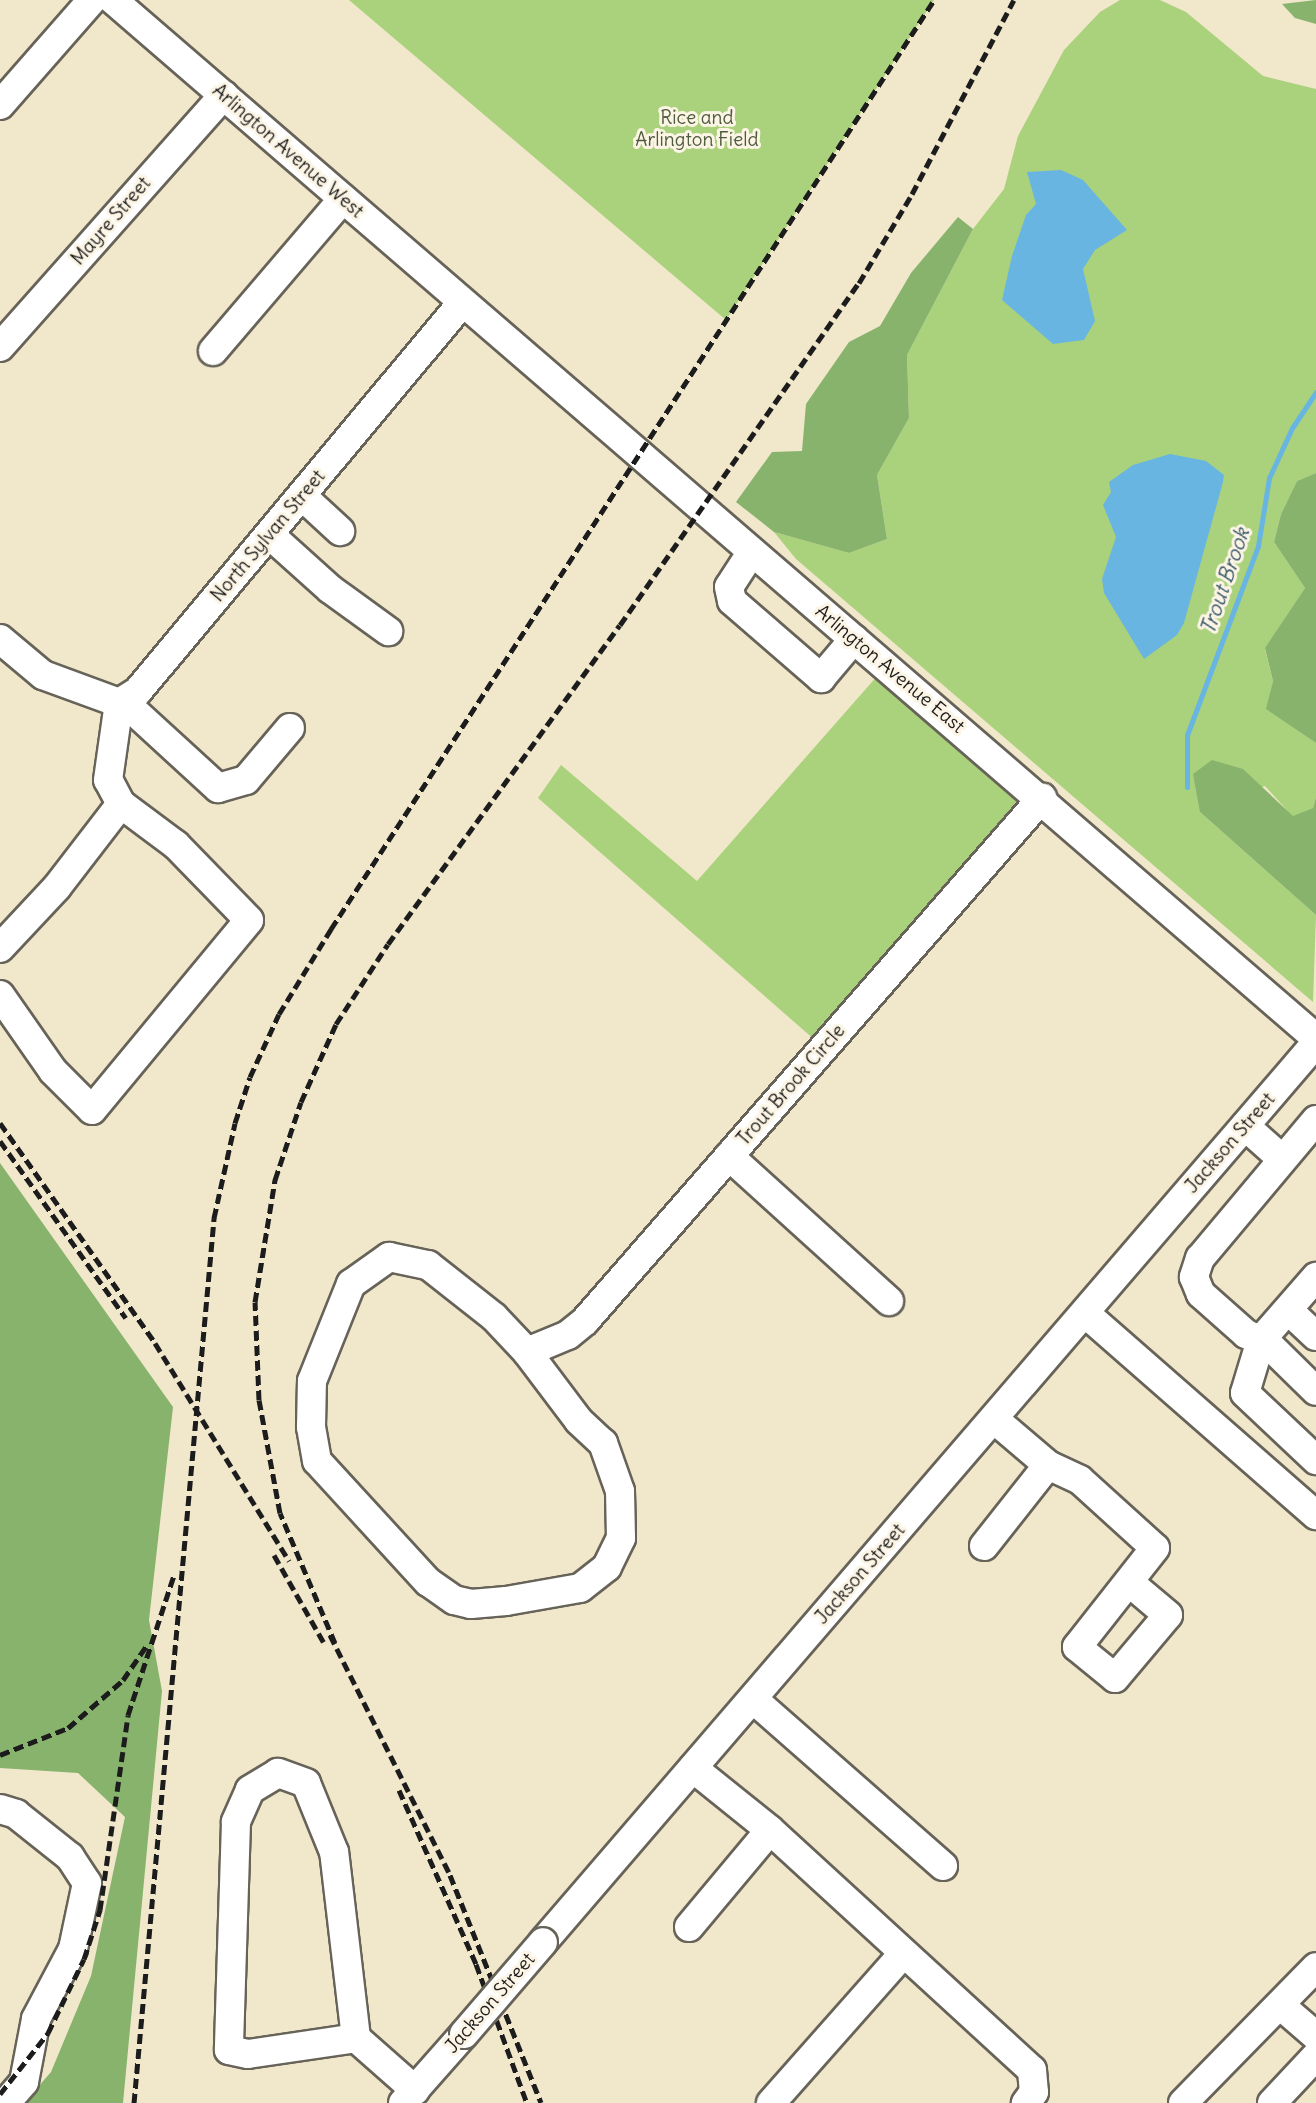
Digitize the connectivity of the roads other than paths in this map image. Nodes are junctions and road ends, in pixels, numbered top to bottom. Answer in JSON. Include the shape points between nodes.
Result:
{"nodes":[{"id":1,"x":92,"y":0,"type":"edge"},
{"id":2,"x":113,"y":0,"type":"edge"},
{"id":3,"x":223,"y":95,"type":"junction"},
{"id":4,"x":0,"y":105,"type":"edge"},
{"id":5,"x":343,"y":199,"type":"junction"},
{"id":6,"x":462,"y":303,"type":"junction"},
{"id":7,"x":0,"y":347,"type":"edge"},
{"id":8,"x":213,"y":351,"type":"dead end"},
{"id":9,"x":302,"y":496,"type":"junction"},
{"id":10,"x":340,"y":531,"type":"dead end"},
{"id":11,"x":270,"y":535,"type":"junction"},
{"id":12,"x":751,"y":553,"type":"junction"},
{"id":13,"x":388,"y":631,"type":"dead end"},
{"id":14,"x":0,"y":639,"type":"edge"},
{"id":15,"x":854,"y":639,"type":"junction"},
{"id":16,"x":121,"y":702,"type":"junction"},
{"id":17,"x":290,"y":728,"type":"dead end"},
{"id":18,"x":115,"y":792,"type":"junction"},
{"id":19,"x":1042,"y":799,"type":"junction"},
{"id":20,"x":0,"y":948,"type":"edge"},
{"id":21,"x":0,"y":995,"type":"edge"},
{"id":22,"x":1316,"y":1040,"type":"edge"},
{"id":23,"x":1316,"y":1120,"type":"edge"},
{"id":24,"x":1245,"y":1126,"type":"junction"},
{"id":25,"x":729,"y":1156,"type":"junction"},
{"id":26,"x":1282,"y":1159,"type":"junction"},
{"id":27,"x":1315,"y":1281,"type":"edge"},
{"id":28,"x":889,"y":1301,"type":"dead end"},
{"id":29,"x":1288,"y":1310,"type":"junction"},
{"id":30,"x":1085,"y":1313,"type":"junction"},
{"id":31,"x":1316,"y":1336,"type":"edge"},
{"id":32,"x":1262,"y":1339,"type":"junction"},
{"id":33,"x":527,"y":1352,"type":"junction"},
{"id":34,"x":1316,"y":1391,"type":"edge"},
{"id":35,"x":994,"y":1419,"type":"junction"},
{"id":36,"x":1316,"y":1461,"type":"edge"},
{"id":37,"x":1048,"y":1465,"type":"junction"},
{"id":38,"x":1316,"y":1515,"type":"edge"},
{"id":39,"x":984,"y":1546,"type":"dead end"},
{"id":40,"x":1129,"y":1582,"type":"dead end"},
{"id":41,"x":753,"y":1699,"type":"junction"},
{"id":42,"x":694,"y":1768,"type":"junction"},
{"id":43,"x":0,"y":1810,"type":"edge"},
{"id":44,"x":769,"y":1830,"type":"junction"},
{"id":45,"x":943,"y":1866,"type":"dead end"},
{"id":46,"x":689,"y":1927,"type":"dead end"},
{"id":47,"x":904,"y":1954,"type":"junction"},
{"id":48,"x":1316,"y":1968,"type":"edge"},
{"id":49,"x":1280,"y":2004,"type":"junction"},
{"id":50,"x":1316,"y":2036,"type":"edge"},
{"id":51,"x":356,"y":2038,"type":"junction"},
{"id":52,"x":1316,"y":2056,"type":"edge"},
{"id":53,"x":409,"y":2096,"type":"edge"},
{"id":54,"x":6,"y":2103,"type":"edge"},
{"id":55,"x":771,"y":2103,"type":"edge"},
{"id":56,"x":1026,"y":2103,"type":"edge"},
{"id":57,"x":1184,"y":2103,"type":"edge"},
{"id":58,"x":1272,"y":2103,"type":"edge"}],
"edges":[{"from":1,"to":4,"type":"street"},
{"from":2,"to":3,"type":"street","name":"Arlington Avenue West"},
{"from":3,"to":5,"type":"street","name":"Arlington Avenue West"},
{"from":3,"to":7,"type":"street","name":"Mayre Street"},
{"from":5,"to":6,"type":"street","name":"Arlington Avenue West"},
{"from":5,"to":8,"type":"street"},
{"from":6,"to":9,"type":"street","name":"North Sylvan Street"},
{"from":6,"to":12,"type":"street","name":"Arlington Avenue East"},
{"from":9,"to":10,"type":"street"},
{"from":9,"to":11,"type":"street","name":"North Sylvan Street"},
{"from":11,"to":13,"type":"street","via":[[330,589]]},
{"from":11,"to":16,"type":"street","name":"North Sylvan Street","via":[[138,691]]},
{"from":12,"to":15,"type":"street","name":"Arlington Avenue East"},
{"from":12,"to":15,"type":"street","via":[[729,587],[732,601],[821,678]]},
{"from":14,"to":16,"type":"street","via":[[43,675]]},
{"from":15,"to":19,"type":"street","name":"Arlington Avenue East"},
{"from":16,"to":17,"type":"street","via":[[218,788],[246,780]]},
{"from":16,"to":18,"type":"street"},
{"from":18,"to":20,"type":"street","via":[[57,887]]},
{"from":18,"to":21,"type":"street","via":[[176,845],[249,920],[92,1110],[53,1071]]},
{"from":19,"to":22,"type":"street","name":"Arlington Avenue East"},
{"from":19,"to":25,"type":"street","name":"Trout Brook Circle"},
{"from":22,"to":24,"type":"street","name":"Jackson Street"},
{"from":23,"to":26,"type":"street"},
{"from":24,"to":26,"type":"street"},
{"from":24,"to":30,"type":"street","name":"Jackson Street"},
{"from":25,"to":28,"type":"street"},
{"from":25,"to":33,"type":"street","name":"Trout Brook Circle","via":[[585,1321],[547,1346]]},
{"from":26,"to":32,"type":"street","via":[[1195,1269],[1194,1283],[1201,1294],[1246,1334]]},
{"from":27,"to":29,"type":"street"},
{"from":29,"to":31,"type":"street"},
{"from":29,"to":32,"type":"street"},
{"from":30,"to":35,"type":"street","name":"Jackson Street"},
{"from":30,"to":38,"type":"street"},
{"from":32,"to":34,"type":"street"},
{"from":32,"to":36,"type":"street","via":[[1245,1394]]},
{"from":33,"to":33,"type":"street","via":[[494,1317],[428,1265],[389,1257],[351,1283],[312,1381],[311,1427],[317,1461],[428,1582],[454,1600],[506,1601],[580,1588],[607,1567],[621,1538],[620,1491],[603,1443],[579,1421]]},
{"from":35,"to":37,"type":"street"},
{"from":35,"to":41,"type":"street","name":"Jackson Street"},
{"from":37,"to":39,"type":"street"},
{"from":37,"to":40,"type":"street","via":[[1080,1480],[1155,1548]]},
{"from":41,"to":42,"type":"street","name":"Jackson Street"},
{"from":41,"to":45,"type":"street"},
{"from":42,"to":44,"type":"street"},
{"from":42,"to":53,"type":"street","name":"Jackson Street","bridge":true},
{"from":43,"to":54,"type":"street","via":[[16,1814],[70,1857],[87,1883],[73,1950],[36,2018],[24,2082]]},
{"from":44,"to":46,"type":"street"},
{"from":44,"to":47,"type":"street"},
{"from":47,"to":55,"type":"street"},
{"from":47,"to":56,"type":"street","via":[[1032,2070],[1034,2092]]},
{"from":48,"to":49,"type":"street"},
{"from":49,"to":50,"type":"street"},
{"from":49,"to":57,"type":"street"},
{"from":51,"to":51,"type":"street","via":[[248,2054],[229,2050],[236,1822],[250,1790],[278,1773],[306,1783],[334,1852]]},
{"from":51,"to":53,"type":"street"},
{"from":52,"to":58,"type":"street"}]}
